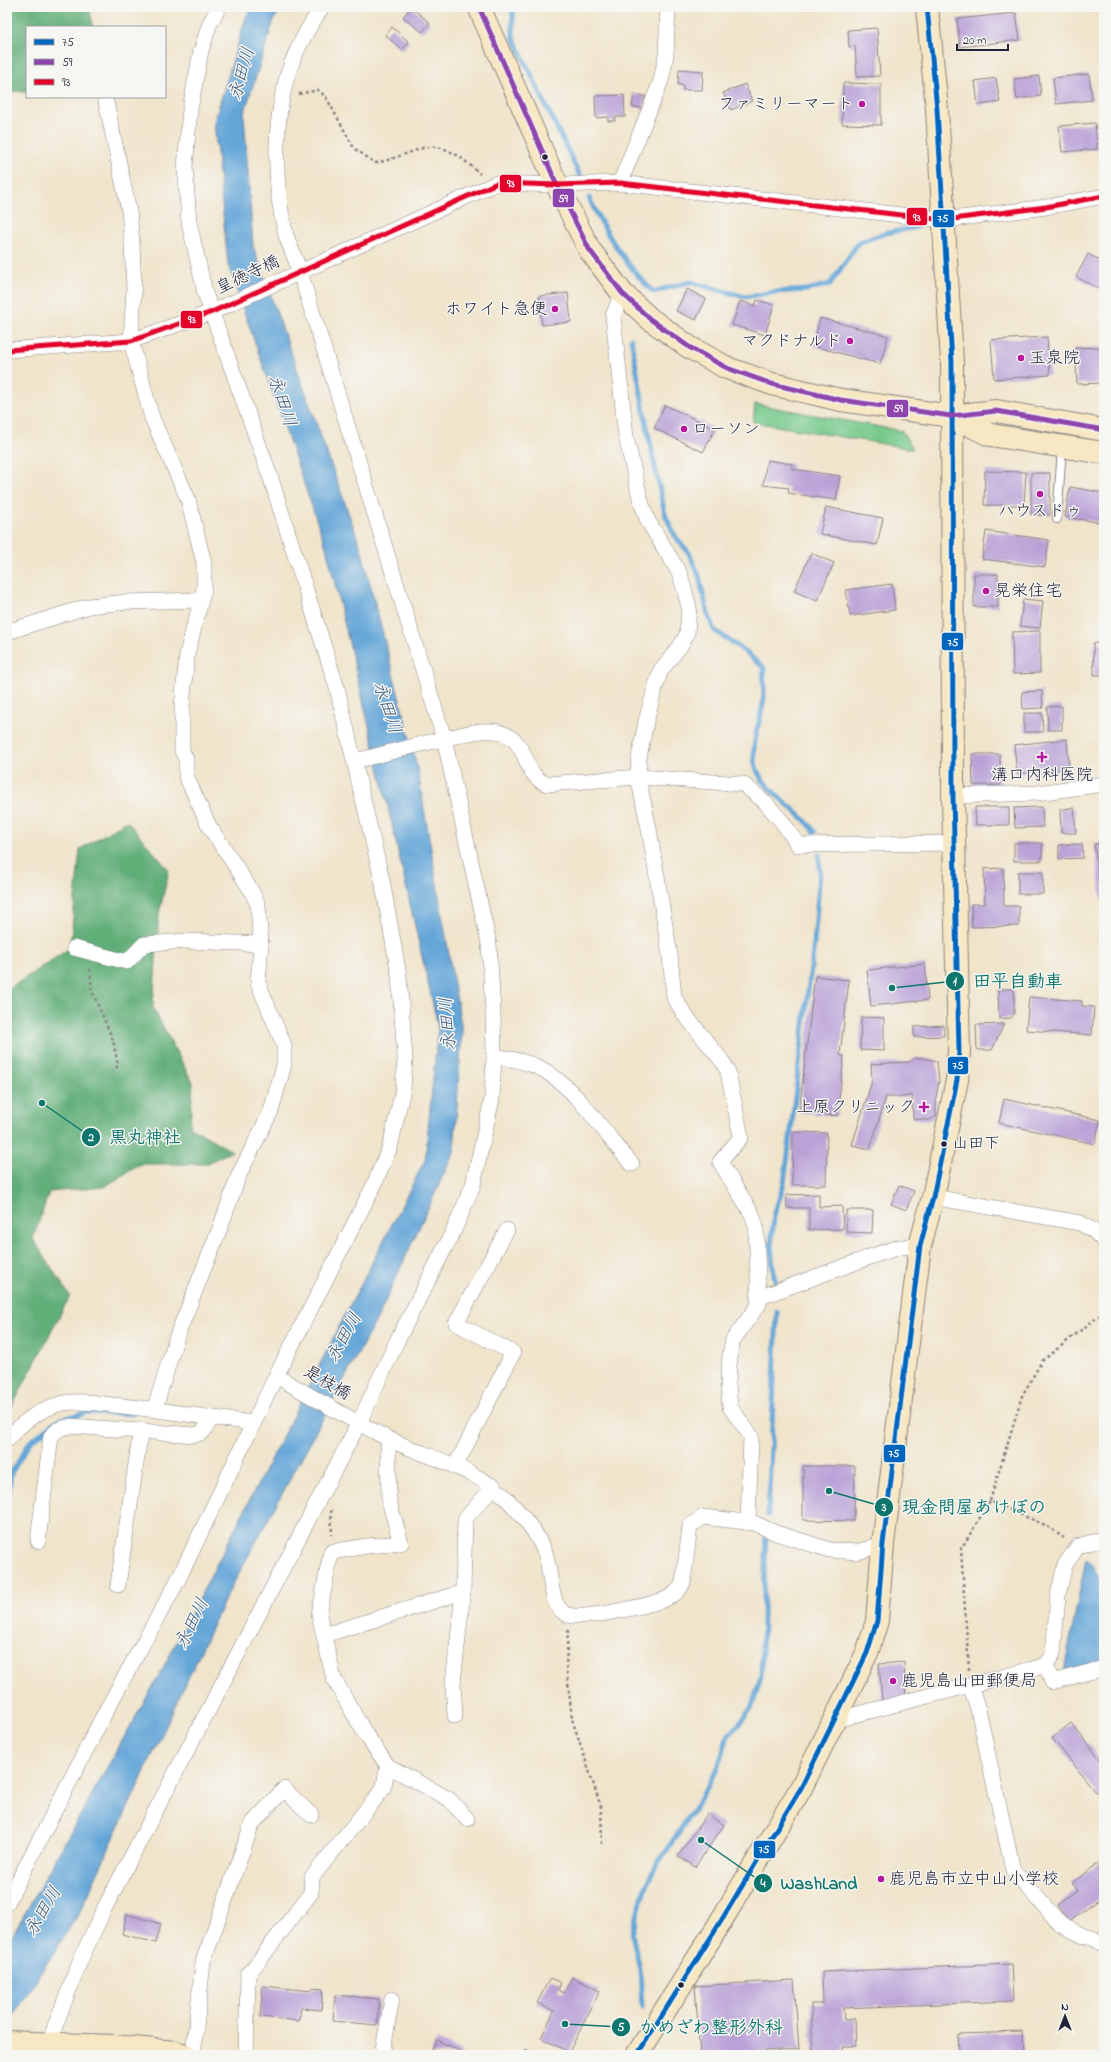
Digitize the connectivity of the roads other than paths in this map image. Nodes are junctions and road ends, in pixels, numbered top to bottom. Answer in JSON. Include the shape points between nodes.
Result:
{"nodes":[{"id":1,"x":218,"y":7,"type":"edge"},
{"id":2,"x":322,"y":7,"type":"edge"},
{"id":3,"x":479,"y":7,"type":"edge"},
{"id":4,"x":668,"y":7,"type":"edge"},
{"id":5,"x":927,"y":7,"type":"edge"},
{"id":6,"x":105,"y":98,"type":"edge"},
{"id":7,"x":620,"y":183,"type":"junction"},
{"id":8,"x":557,"y":185,"type":"junction"},
{"id":9,"x":1104,"y":196,"type":"edge"},
{"id":10,"x":945,"y":220,"type":"junction"},
{"id":11,"x":300,"y":272,"type":"junction"},
{"id":12,"x":622,"y":293,"type":"junction"},
{"id":13,"x":212,"y":312,"type":"junction"},
{"id":14,"x":131,"y":341,"type":"junction"},
{"id":15,"x":7,"y":350,"type":"edge"},
{"id":16,"x":951,"y":416,"type":"junction"},
{"id":17,"x":1104,"y":430,"type":"edge"},
{"id":18,"x":1062,"y":447,"type":"junction"},
{"id":19,"x":1104,"y":453,"type":"edge"},
{"id":20,"x":1056,"y":519,"type":"dead end"},
{"id":21,"x":201,"y":600,"type":"junction"},
{"id":22,"x":7,"y":632,"type":"edge"},
{"id":23,"x":444,"y":738,"type":"junction"},
{"id":24,"x":355,"y":761,"type":"junction"},
{"id":25,"x":638,"y":777,"type":"junction"},
{"id":26,"x":1104,"y":784,"type":"edge"},
{"id":27,"x":953,"y":796,"type":"junction"},
{"id":28,"x":954,"y":843,"type":"junction"},
{"id":29,"x":261,"y":944,"type":"junction"},
{"id":30,"x":74,"y":948,"type":"dead end"},
{"id":31,"x":494,"y":1056,"type":"junction"},
{"id":32,"x":632,"y":1164,"type":"dead end"},
{"id":33,"x":933,"y":1197,"type":"junction"},
{"id":34,"x":507,"y":1230,"type":"dead end"},
{"id":35,"x":1104,"y":1241,"type":"edge"},
{"id":36,"x":920,"y":1246,"type":"junction"},
{"id":37,"x":758,"y":1298,"type":"junction"},
{"id":38,"x":276,"y":1376,"type":"junction"},
{"id":39,"x":155,"y":1408,"type":"junction"},
{"id":40,"x":211,"y":1418,"type":"junction"},
{"id":41,"x":254,"y":1423,"type":"junction"},
{"id":42,"x":358,"y":1423,"type":"junction"},
{"id":43,"x":141,"y":1430,"type":"junction"},
{"id":44,"x":388,"y":1439,"type":"junction"},
{"id":45,"x":7,"y":1440,"type":"edge"},
{"id":46,"x":455,"y":1467,"type":"junction"},
{"id":47,"x":494,"y":1486,"type":"junction"},
{"id":48,"x":748,"y":1522,"type":"junction"},
{"id":49,"x":1104,"y":1539,"type":"edge"},
{"id":50,"x":38,"y":1541,"type":"dead end"},
{"id":51,"x":883,"y":1544,"type":"junction"},
{"id":52,"x":118,"y":1585,"type":"dead end"},
{"id":53,"x":463,"y":1592,"type":"junction"},
{"id":54,"x":324,"y":1635,"type":"junction"},
{"id":55,"x":1046,"y":1664,"type":"junction"},
{"id":56,"x":1104,"y":1668,"type":"edge"},
{"id":57,"x":970,"y":1685,"type":"junction"},
{"id":58,"x":455,"y":1716,"type":"dead end"},
{"id":59,"x":835,"y":1720,"type":"junction"},
{"id":60,"x":388,"y":1766,"type":"junction"},
{"id":61,"x":311,"y":1815,"type":"dead end"},
{"id":62,"x":467,"y":1819,"type":"dead end"},
{"id":63,"x":7,"y":1903,"type":"edge"},
{"id":64,"x":1104,"y":1945,"type":"edge"},
{"id":65,"x":392,"y":2000,"type":"dead end"},
{"id":66,"x":7,"y":2042,"type":"edge"},
{"id":67,"x":46,"y":2049,"type":"edge"},
{"id":68,"x":186,"y":2055,"type":"edge"},
{"id":69,"x":193,"y":2055,"type":"edge"},
{"id":70,"x":246,"y":2055,"type":"edge"},
{"id":71,"x":382,"y":2055,"type":"edge"},
{"id":72,"x":637,"y":2055,"type":"edge"}],
"edges":[{"from":1,"to":13,"type":"street","via":[[201,51],[190,110],[185,167],[189,222]]},
{"from":2,"to":11,"type":"street","via":[[294,56],[278,125],[276,152],[281,207],[286,235]]},
{"from":3,"to":8,"type":"main road"},
{"from":4,"to":7,"type":"street","via":[[666,56],[661,81]]},
{"from":5,"to":10,"type":"main road"},
{"from":6,"to":14,"type":"street","via":[[129,211],[134,288]]},
{"from":7,"to":8,"type":"street","name":"皇徳寺橋"},
{"from":7,"to":10,"type":"street","name":"皇徳寺橋"},
{"from":8,"to":11,"type":"street","name":"皇徳寺橋","via":[[491,185]]},
{"from":8,"to":12,"type":"main road","via":[[589,249]]},
{"from":9,"to":10,"type":"street","name":"皇徳寺橋","via":[[1046,207]]},
{"from":10,"to":16,"type":"main road","via":[[952,362]]},
{"from":11,"to":13,"type":"street","name":"皇徳寺橋"},
{"from":11,"to":23,"type":"street"},
{"from":12,"to":16,"type":"main road","via":[[650,319],[689,347],[726,368],[772,384],[841,400]]},
{"from":12,"to":25,"type":"street","via":[[613,316],[626,437],[648,521],[680,574],[689,607],[687,634],[661,670],[655,688],[646,720]]},
{"from":13,"to":14,"type":"street","name":"皇徳寺橋"},
{"from":13,"to":24,"type":"street","via":[[272,484],[337,688]]},
{"from":14,"to":15,"type":"street","name":"皇徳寺橋"},
{"from":14,"to":21,"type":"street","via":[[152,418],[188,499],[204,563],[204,589]]},
{"from":16,"to":17,"type":"main road","via":[[996,411]]},
{"from":16,"to":18,"type":"main road","via":[[990,435]]},
{"from":16,"to":27,"type":"main road"},
{"from":18,"to":19,"type":"main road"},
{"from":18,"to":20,"type":"lane"},
{"from":21,"to":22,"type":"street","via":[[126,602],[89,606]]},
{"from":21,"to":29,"type":"street","via":[[187,654],[182,707],[182,751],[186,759],[186,776],[208,824],[258,905]]},
{"from":23,"to":24,"type":"street"},
{"from":23,"to":25,"type":"street","via":[[481,731],[505,734],[519,747],[539,782],[547,784]]},
{"from":23,"to":31,"type":"street","via":[[488,944]]},
{"from":24,"to":38,"type":"street","via":[[382,880],[399,975],[404,1058],[403,1089],[390,1147],[373,1187]]},
{"from":25,"to":28,"type":"street","via":[[743,784],[766,802],[798,845]]},
{"from":25,"to":37,"type":"street","via":[[670,955],[674,997],[728,1072],[741,1137],[720,1162],[752,1214],[756,1227]]},
{"from":26,"to":27,"type":"street","via":[[1037,793]]},
{"from":27,"to":28,"type":"main road"},
{"from":28,"to":33,"type":"main road","via":[[959,1051],[956,1080]]},
{"from":29,"to":30,"type":"street","via":[[187,941],[144,944],[127,962]]},
{"from":29,"to":39,"type":"street","via":[[258,983],[284,1045],[284,1065],[271,1111],[239,1175],[177,1336]]},
{"from":31,"to":32,"type":"street","via":[[518,1060],[546,1071],[581,1101]]},
{"from":31,"to":42,"type":"street","via":[[492,1099],[473,1185],[455,1228],[396,1341]]},
{"from":33,"to":35,"type":"street","via":[[1080,1223]]},
{"from":33,"to":36,"type":"main road"},
{"from":34,"to":46,"type":"street","via":[[456,1323],[513,1353]]},
{"from":36,"to":37,"type":"street","via":[[900,1247],[881,1253]]},
{"from":36,"to":51,"type":"main road"},
{"from":37,"to":48,"type":"street","via":[[759,1304],[733,1340],[729,1376],[730,1407],[751,1436]]},
{"from":38,"to":41,"type":"street"},
{"from":38,"to":42,"type":"street","name":"是枝橋"},
{"from":39,"to":40,"type":"street"},
{"from":39,"to":45,"type":"street","via":[[65,1403],[44,1409],[19,1425]]},
{"from":40,"to":41,"type":"street"},
{"from":40,"to":43,"type":"street","via":[[203,1432],[195,1435]]},
{"from":41,"to":63,"type":"street","via":[[178,1582],[108,1707]]},
{"from":42,"to":44,"type":"street","name":"是枝橋"},
{"from":42,"to":67,"type":"street","via":[[104,1909],[80,1961]]},
{"from":43,"to":50,"type":"street","via":[[71,1426],[59,1429],[51,1436]]},
{"from":43,"to":52,"type":"street"},
{"from":44,"to":46,"type":"street","name":"是枝橋"},
{"from":44,"to":54,"type":"street","via":[[389,1501],[401,1543],[331,1552],[319,1616]]},
{"from":46,"to":47,"type":"street","name":"是枝橋"},
{"from":47,"to":48,"type":"street","via":[[528,1522],[537,1537],[546,1553],[556,1603],[562,1612],[569,1616],[585,1617],[663,1600],[680,1590],[683,1583],[690,1526],[703,1517]]},
{"from":47,"to":53,"type":"street","via":[[465,1519]]},
{"from":48,"to":51,"type":"street","via":[[803,1543],[830,1550],[858,1552]]},
{"from":49,"to":55,"type":"street","via":[[1078,1546],[1065,1565],[1058,1595],[1053,1654]]},
{"from":51,"to":59,"type":"main road","via":[[877,1621],[867,1653]]},
{"from":53,"to":54,"type":"street"},
{"from":53,"to":58,"type":"street","via":[[453,1683]]},
{"from":54,"to":60,"type":"street","via":[[334,1679],[366,1735]]},
{"from":55,"to":56,"type":"street","via":[[1052,1682]]},
{"from":55,"to":57,"type":"street","via":[[1040,1668]]},
{"from":57,"to":59,"type":"street"},
{"from":57,"to":64,"type":"street","via":[[978,1709],[1013,1870],[1061,1925],[1096,1939]]},
{"from":59,"to":72,"type":"main road","via":[[802,1788]]},
{"from":60,"to":62,"type":"street","via":[[449,1799]]},
{"from":60,"to":70,"type":"street","via":[[383,1789],[312,1877],[311,1893],[248,1975]]},
{"from":61,"to":69,"type":"street","via":[[284,1789],[252,1824],[203,1962]]},
{"from":65,"to":71,"type":"street"},
{"from":66,"to":67,"type":"main road"},
{"from":67,"to":68,"type":"main road","via":[[113,2046]]}]}
